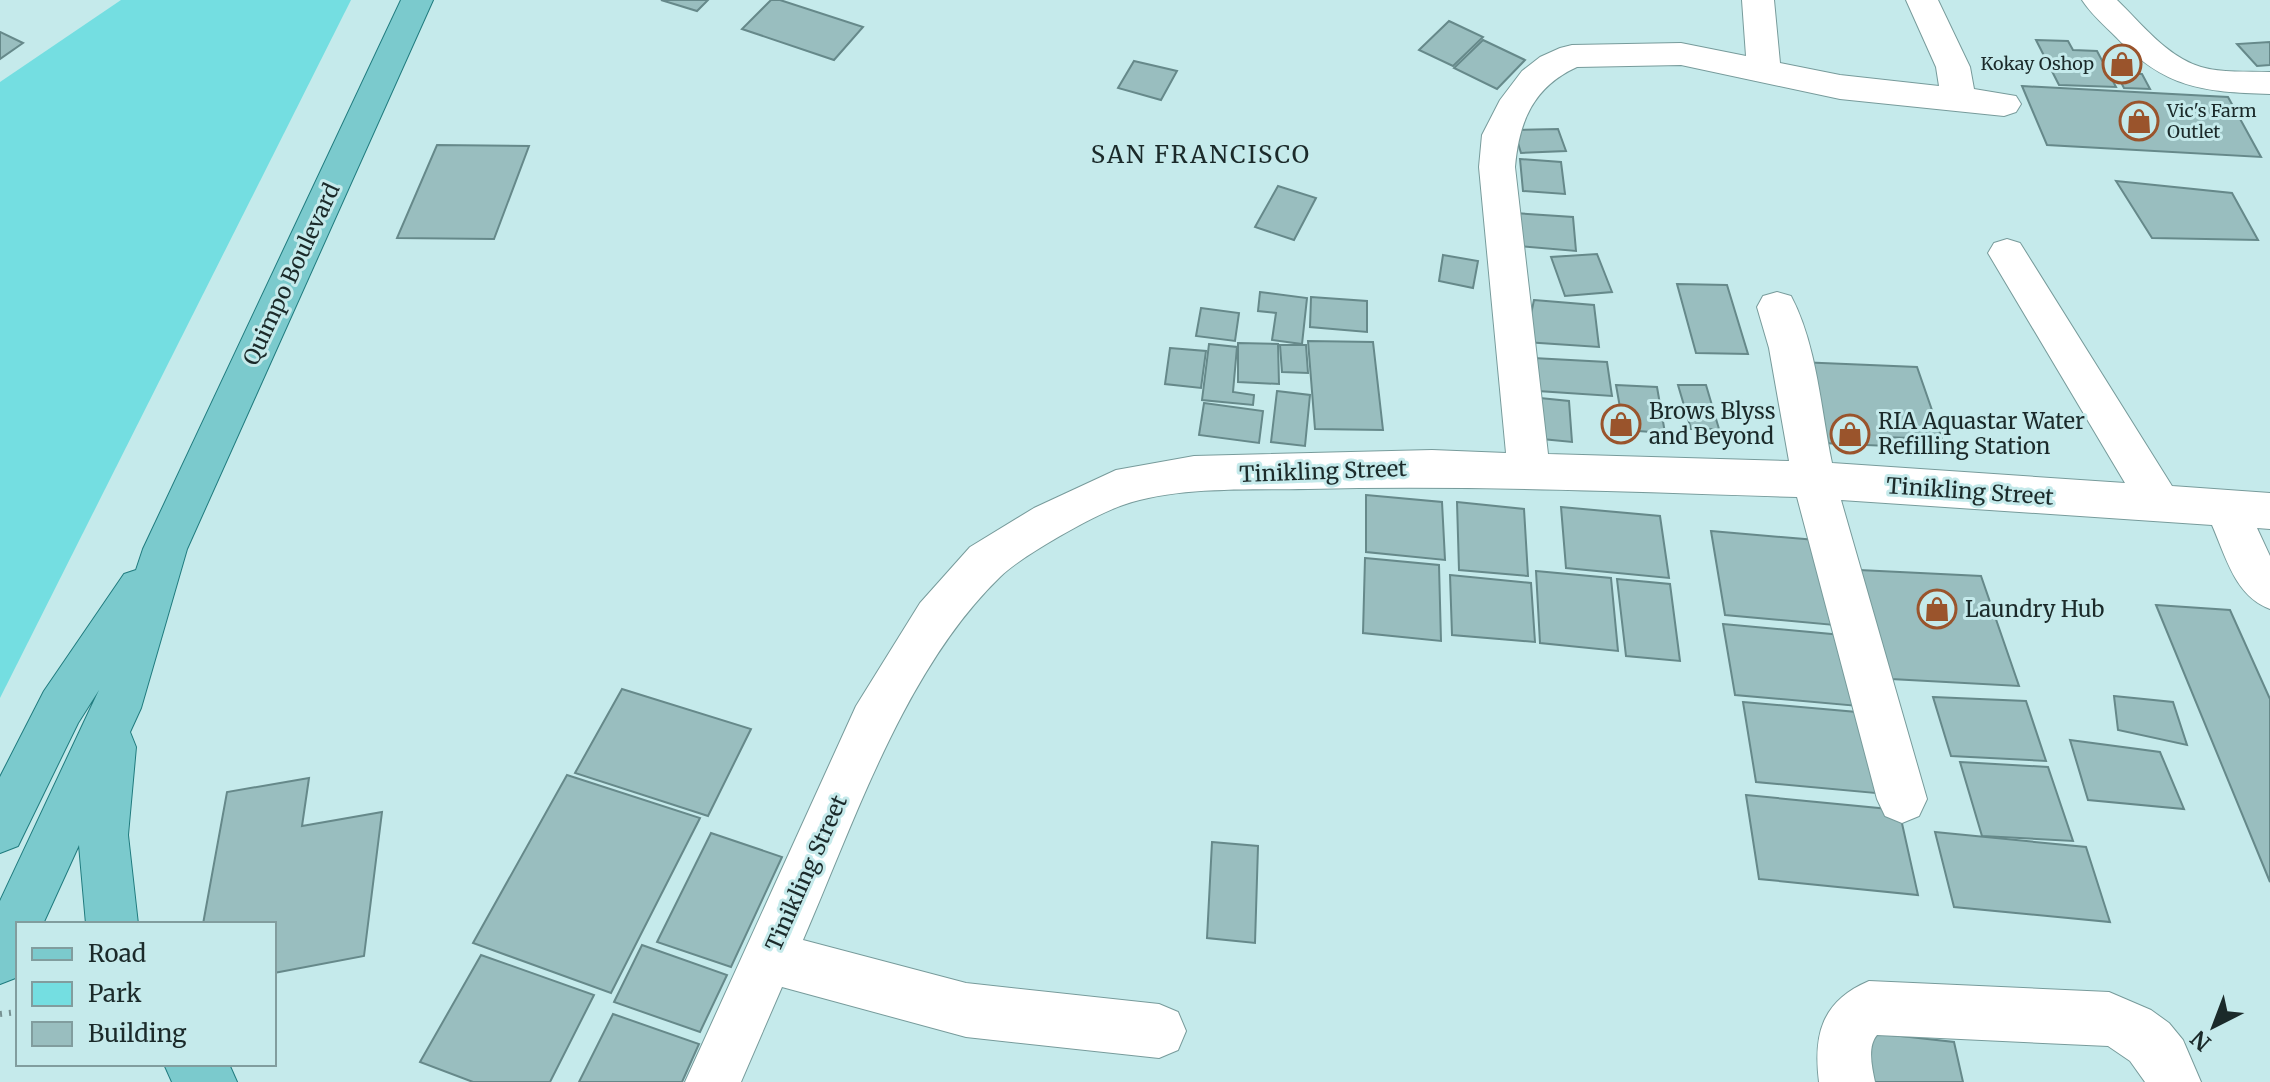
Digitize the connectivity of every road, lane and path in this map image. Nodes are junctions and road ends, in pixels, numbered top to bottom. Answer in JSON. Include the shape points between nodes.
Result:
{"nodes":[{"id":1,"x":417,"y":0,"type":"edge"},
{"id":2,"x":1758,"y":0,"type":"edge"},
{"id":3,"x":1922,"y":0,"type":"edge"},
{"id":4,"x":2098,"y":0,"type":"edge"},
{"id":5,"x":1764,"y":71,"type":"junction"},
{"id":6,"x":2270,"y":83,"type":"edge"},
{"id":7,"x":1959,"y":100,"type":"junction"},
{"id":8,"x":2004,"y":104,"type":"dead end"},
{"id":9,"x":2007,"y":253,"type":"dead end"},
{"id":10,"x":1777,"y":307,"type":"dead end"},
{"id":11,"x":1529,"y":473,"type":"junction"},
{"id":12,"x":1814,"y":480,"type":"junction"},
{"id":13,"x":2160,"y":504,"type":"junction"},
{"id":14,"x":2226,"y":508,"type":"junction"},
{"id":15,"x":2270,"y":511,"type":"edge"},
{"id":16,"x":165,"y":549,"type":"junction"},
{"id":17,"x":2270,"y":589,"type":"edge"},
{"id":18,"x":61,"y":707,"type":"junction"},
{"id":19,"x":117,"y":708,"type":"junction"},
{"id":20,"x":0,"y":780,"type":"edge"},
{"id":21,"x":1902,"y":799,"type":"dead end"},
{"id":22,"x":0,"y":829,"type":"edge"},
{"id":23,"x":17,"y":922,"type":"edge"},
{"id":24,"x":112,"y":922,"type":"edge"},
{"id":25,"x":16,"y":924,"type":"edge"},
{"id":26,"x":769,"y":957,"type":"junction"},
{"id":27,"x":0,"y":958,"type":"edge"},
{"id":28,"x":1159,"y":1031,"type":"dead end"},
{"id":29,"x":194,"y":1066,"type":"edge"},
{"id":30,"x":209,"y":1082,"type":"edge"},
{"id":31,"x":713,"y":1082,"type":"edge"},
{"id":32,"x":1847,"y":1082,"type":"edge"},
{"id":33,"x":2173,"y":1082,"type":"edge"}],
"edges":[{"from":1,"to":16,"type":"main road","name":"Quimpo Boulevard"},
{"from":2,"to":5,"type":"street"},
{"from":3,"to":7,"type":"street","via":[[1953,67]]},
{"from":4,"to":6,"type":"street","via":[[2177,70],[2222,81]]},
{"from":5,"to":7,"type":"street","via":[[1840,87]]},
{"from":5,"to":11,"type":"street","via":[[1680,38],[1572,56],[1534,79],[1512,108],[1500,135],[1497,167]]},
{"from":7,"to":8,"type":"street"},
{"from":9,"to":13,"type":"street"},
{"from":10,"to":12,"type":"street"},
{"from":11,"to":12,"type":"street","name":"Tinikling Street"},
{"from":11,"to":26,"type":"street","name":"Tinikling Street","via":[[1432,468],[1194,474],[1116,488],[986,561],[936,617],[873,722]]},
{"from":12,"to":13,"type":"street","name":"Tinikling Street"},
{"from":12,"to":21,"type":"street"},
{"from":13,"to":14,"type":"street","name":"Tinikling Street"},
{"from":14,"to":15,"type":"street","name":"Tinikling Street"},
{"from":14,"to":17,"type":"street","via":[[2255,572]]},
{"from":16,"to":18,"type":"main road","name":"Quimpo Boulevard"},
{"from":16,"to":19,"type":"main road","name":"Quimpo Boulevard"},
{"from":18,"to":20,"type":"main road"},
{"from":18,"to":22,"type":"main road","name":"Quimpo Boulevard"},
{"from":19,"to":23,"type":"main road","name":"Quimpo Boulevard"},
{"from":19,"to":24,"type":"main road","via":[[103,835]]},
{"from":25,"to":27,"type":"main road","name":"Quimpo Boulevard"},
{"from":26,"to":28,"type":"street","via":[[966,1010]]},
{"from":26,"to":31,"type":"street","name":"Tinikling Street"},
{"from":29,"to":30,"type":"main road"},
{"from":32,"to":33,"type":"street","via":[[1847,1030],[1854,1017],[1869,1008],[2109,1019],[2134,1028],[2154,1044]]}]}
